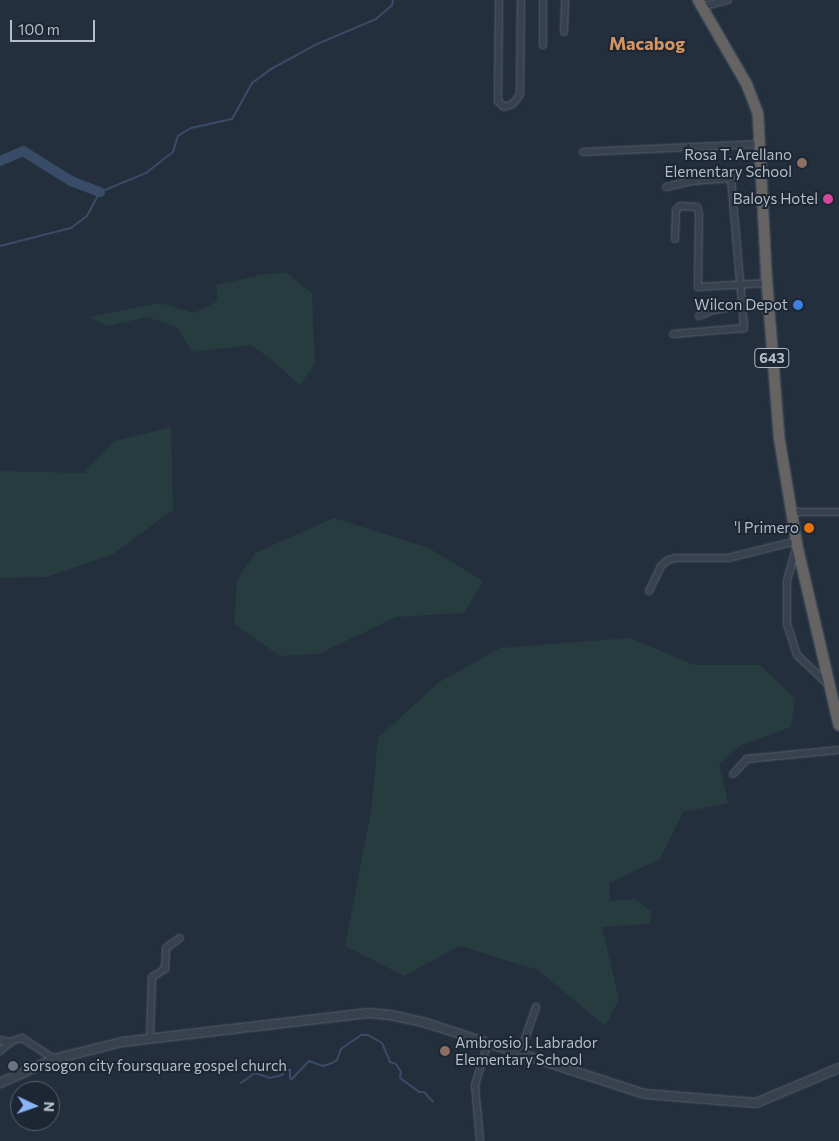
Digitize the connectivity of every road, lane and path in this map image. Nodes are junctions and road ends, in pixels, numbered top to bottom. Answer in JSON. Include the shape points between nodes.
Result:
{"nodes":[{"id":1,"x":499,"y":0,"type":"edge"},
{"id":2,"x":521,"y":0,"type":"edge"},
{"id":3,"x":543,"y":0,"type":"edge"},
{"id":4,"x":565,"y":0,"type":"edge"},
{"id":5,"x":728,"y":0,"type":"edge"},
{"id":6,"x":700,"y":3,"type":"edge"},
{"id":7,"x":564,"y":32,"type":"dead end"},
{"id":8,"x":543,"y":45,"type":"dead end"},
{"id":9,"x":760,"y":144,"type":"junction"},
{"id":10,"x":583,"y":152,"type":"dead end"},
{"id":11,"x":666,"y":187,"type":"dead end"},
{"id":12,"x":674,"y":239,"type":"dead end"},
{"id":13,"x":767,"y":283,"type":"junction"},
{"id":14,"x":741,"y":284,"type":"junction"},
{"id":15,"x":742,"y":305,"type":"junction"},
{"id":16,"x":700,"y":316,"type":"dead end"},
{"id":17,"x":673,"y":334,"type":"dead end"},
{"id":18,"x":791,"y":512,"type":"junction"},
{"id":19,"x":839,"y":512,"type":"edge"},
{"id":20,"x":797,"y":543,"type":"junction"},
{"id":21,"x":649,"y":591,"type":"dead end"},
{"id":22,"x":828,"y":684,"type":"junction"},
{"id":23,"x":839,"y":725,"type":"edge"},
{"id":24,"x":839,"y":750,"type":"edge"},
{"id":25,"x":733,"y":774,"type":"dead end"},
{"id":26,"x":180,"y":938,"type":"dead end"},
{"id":27,"x":536,"y":1007,"type":"dead end"},
{"id":28,"x":150,"y":1038,"type":"junction"},
{"id":29,"x":0,"y":1040,"type":"edge"},
{"id":30,"x":11,"y":1042,"type":"junction"},
{"id":31,"x":488,"y":1043,"type":"junction"},
{"id":32,"x":0,"y":1051,"type":"edge"},
{"id":33,"x":520,"y":1053,"type":"junction"},
{"id":34,"x":54,"y":1059,"type":"junction"},
{"id":35,"x":839,"y":1068,"type":"edge"},
{"id":36,"x":0,"y":1083,"type":"edge"},
{"id":37,"x":480,"y":1141,"type":"edge"}],
"edges":[{"from":1,"to":2,"type":"street","via":[[498,101],[504,107],[513,104],[520,94]]},
{"from":3,"to":8,"type":"street"},
{"from":4,"to":7,"type":"street"},
{"from":5,"to":6,"type":"street"},
{"from":6,"to":9,"type":"highway","number":"643","via":[[754,99]]},
{"from":9,"to":10,"type":"street"},
{"from":9,"to":13,"type":"highway","number":"643"},
{"from":11,"to":14,"type":"street","via":[[731,178]]},
{"from":12,"to":14,"type":"street","via":[[676,210],[680,206],[697,207],[698,287]]},
{"from":13,"to":14,"type":"street"},
{"from":13,"to":18,"type":"highway","number":"643","via":[[778,437]]},
{"from":14,"to":15,"type":"street"},
{"from":15,"to":16,"type":"street"},
{"from":15,"to":17,"type":"street","via":[[744,328]]},
{"from":18,"to":19,"type":"street"},
{"from":18,"to":20,"type":"highway","number":"643"},
{"from":20,"to":21,"type":"street","via":[[728,558],[668,560],[661,566]]},
{"from":20,"to":22,"type":"highway","number":"643"},
{"from":20,"to":22,"type":"street","via":[[787,580],[787,624],[797,655]]},
{"from":22,"to":23,"type":"highway","number":"643"},
{"from":24,"to":25,"type":"street","via":[[747,759]]},
{"from":26,"to":28,"type":"street","via":[[166,948],[165,969],[152,977]]},
{"from":27,"to":33,"type":"street"},
{"from":28,"to":31,"type":"street","via":[[368,1014],[423,1022]]},
{"from":28,"to":34,"type":"street"},
{"from":29,"to":30,"type":"street"},
{"from":30,"to":32,"type":"street"},
{"from":30,"to":34,"type":"street","via":[[22,1038]]},
{"from":31,"to":33,"type":"street"},
{"from":31,"to":37,"type":"street","via":[[475,1086]]},
{"from":33,"to":35,"type":"street","via":[[645,1094],[756,1103]]},
{"from":34,"to":36,"type":"street"}]}
